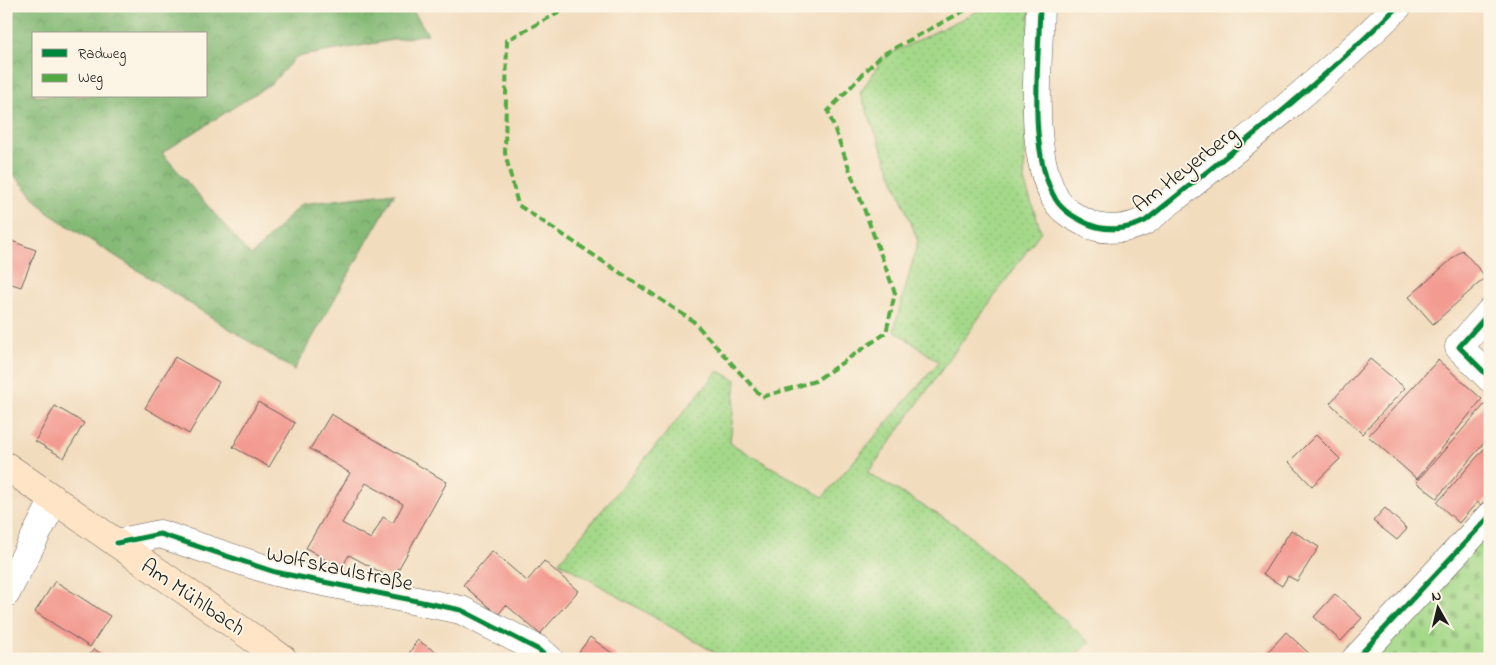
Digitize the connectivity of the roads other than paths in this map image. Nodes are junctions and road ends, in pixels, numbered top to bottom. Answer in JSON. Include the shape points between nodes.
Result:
{"nodes":[{"id":1,"x":1040,"y":6,"type":"edge"},
{"id":2,"x":1398,"y":6,"type":"edge"},
{"id":3,"x":1490,"y":312,"type":"edge"},
{"id":4,"x":1490,"y":378,"type":"edge"},
{"id":5,"x":6,"y":466,"type":"edge"},
{"id":6,"x":54,"y":500,"type":"junction"},
{"id":7,"x":1490,"y":516,"type":"edge"},
{"id":8,"x":117,"y":544,"type":"junction"},
{"id":9,"x":6,"y":593,"type":"edge"},
{"id":10,"x":283,"y":659,"type":"edge"},
{"id":11,"x":549,"y":659,"type":"edge"},
{"id":12,"x":1356,"y":659,"type":"edge"}],
"edges":[{"from":1,"to":2,"type":"street","name":"Am Heyerberg","via":[[1037,129],[1048,182],[1056,200],[1069,214],[1093,226],[1130,229],[1145,221],[1265,126],[1352,52]]},
{"from":3,"to":4,"type":"street","via":[[1459,347]]},
{"from":5,"to":6,"type":"street","name":"Am Mühlbach"},
{"from":6,"to":8,"type":"street","name":"Am Mühlbach"},
{"from":6,"to":9,"type":"street"},
{"from":7,"to":12,"type":"street"},
{"from":8,"to":10,"type":"street","name":"Am Mühlbach"},
{"from":8,"to":11,"type":"street","name":"Wolfskaulstraße","via":[[160,534],[275,572],[461,610],[539,650]]}]}
